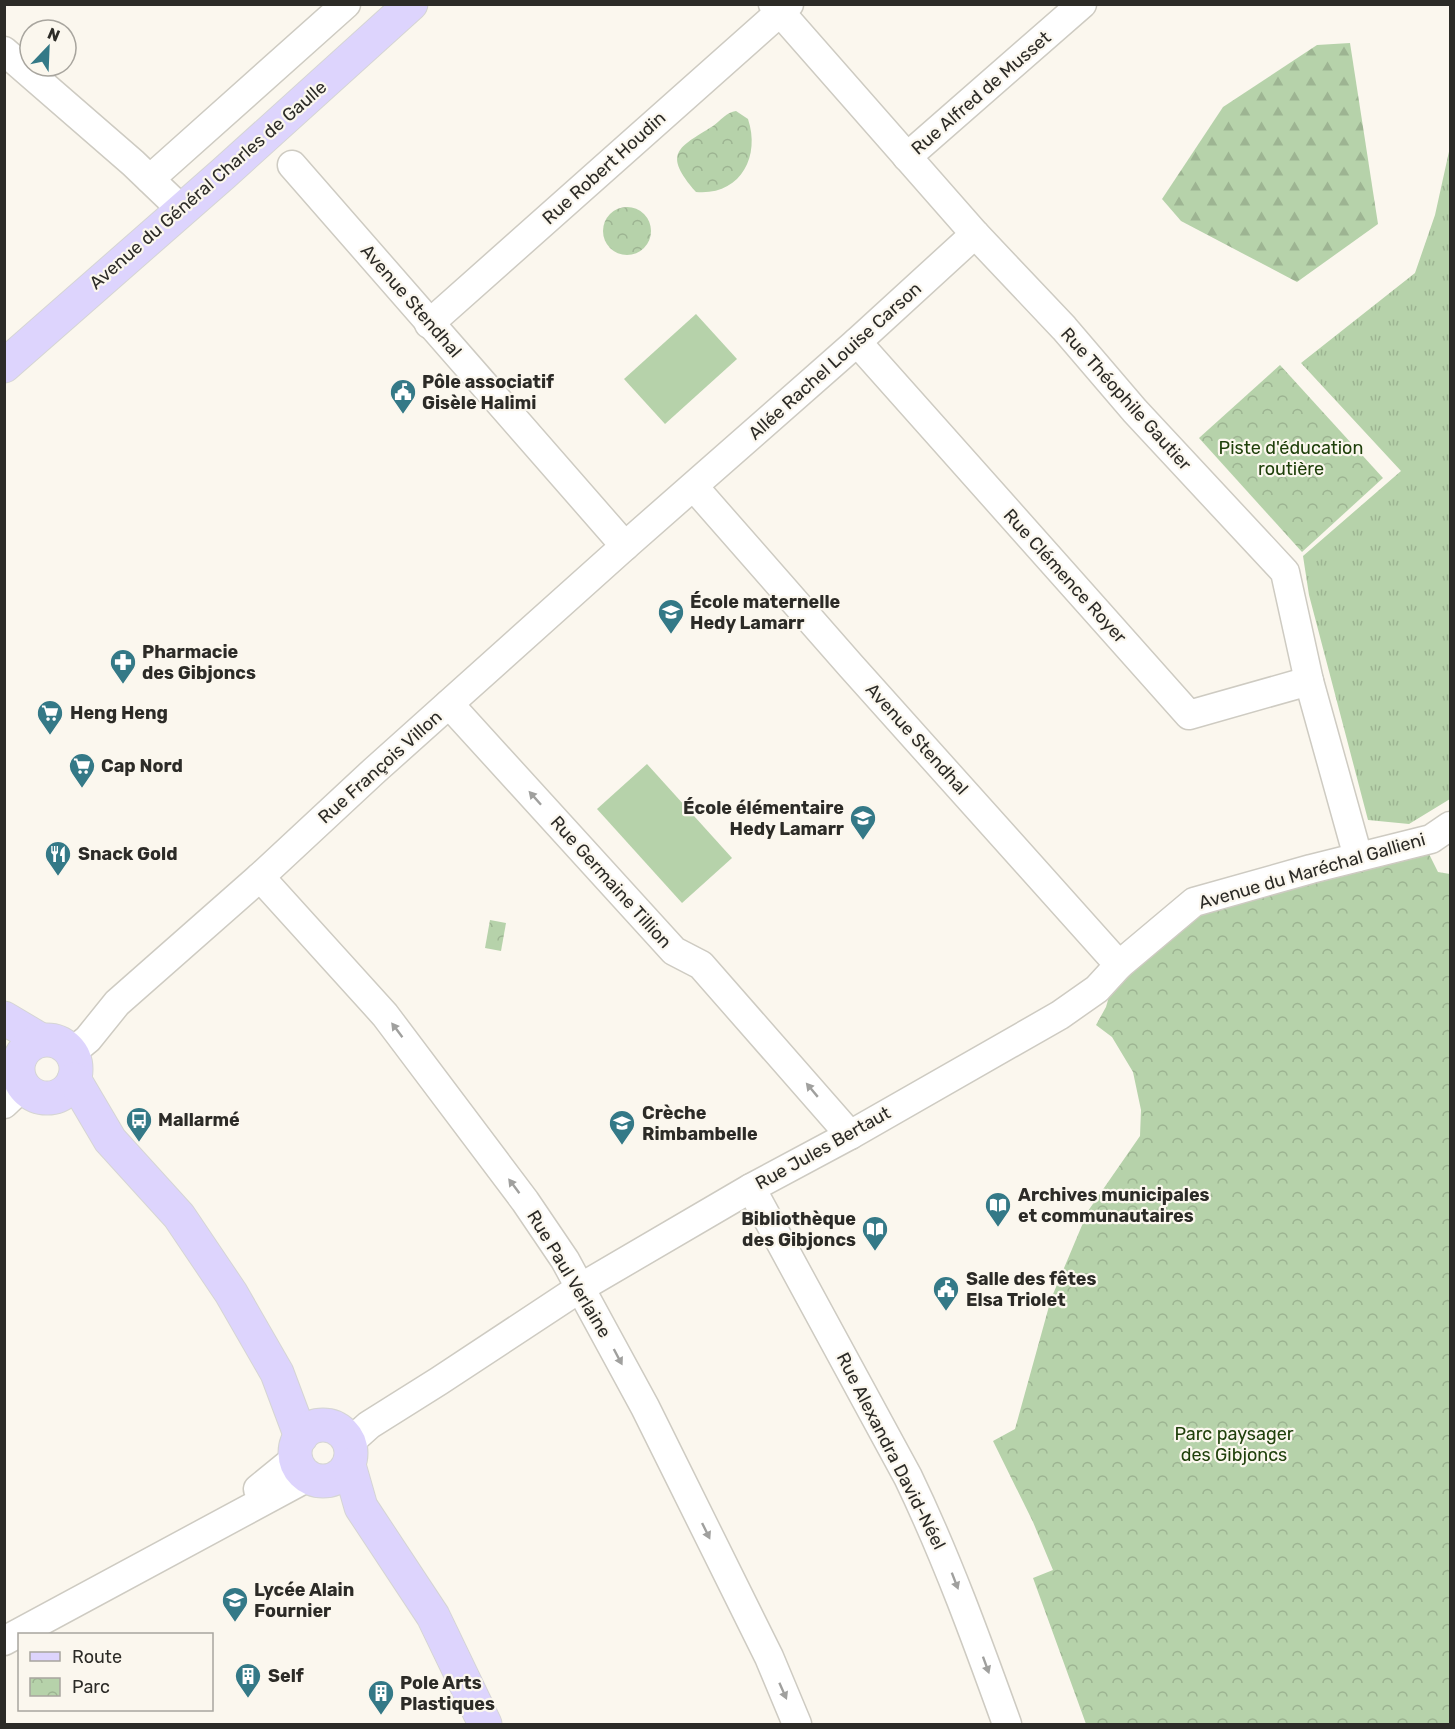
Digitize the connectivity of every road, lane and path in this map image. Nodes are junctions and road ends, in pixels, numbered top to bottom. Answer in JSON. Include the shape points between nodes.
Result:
{"nodes":[{"id":1,"x":346,"y":4,"type":"edge"},
{"id":2,"x":382,"y":4,"type":"edge"},
{"id":3,"x":411,"y":4,"type":"edge"},
{"id":4,"x":1082,"y":4,"type":"edge"},
{"id":5,"x":781,"y":7,"type":"edge"},
{"id":6,"x":4,"y":51,"type":"edge"},
{"id":7,"x":907,"y":157,"type":"junction"},
{"id":8,"x":292,"y":165,"type":"dead end"},
{"id":9,"x":166,"y":195,"type":"junction"},
{"id":10,"x":975,"y":234,"type":"junction"},
{"id":11,"x":429,"y":324,"type":"junction"},
{"id":12,"x":4,"y":342,"type":"edge"},
{"id":13,"x":857,"y":342,"type":"junction"},
{"id":14,"x":4,"y":366,"type":"edge"},
{"id":15,"x":694,"y":487,"type":"junction"},
{"id":16,"x":625,"y":546,"type":"junction"},
{"id":17,"x":1309,"y":681,"type":"junction"},
{"id":18,"x":449,"y":704,"type":"junction"},
{"id":19,"x":1450,"y":826,"type":"edge"},
{"id":20,"x":1358,"y":857,"type":"junction"},
{"id":21,"x":260,"y":877,"type":"junction"},
{"id":22,"x":1119,"y":965,"type":"junction"},
{"id":23,"x":4,"y":1018,"type":"edge"},
{"id":24,"x":41,"y":1040,"type":"junction"},
{"id":25,"x":73,"y":1066,"type":"junction"},
{"id":26,"x":20,"y":1078,"type":"edge"},
{"id":27,"x":850,"y":1135,"type":"junction"},
{"id":28,"x":110,"y":1140,"type":"junction"},
{"id":29,"x":751,"y":1188,"type":"junction"},
{"id":30,"x":580,"y":1288,"type":"junction"},
{"id":31,"x":330,"y":1450,"type":"junction"},
{"id":32,"x":18,"y":1633,"type":"edge"},
{"id":33,"x":19,"y":1633,"type":"edge"},
{"id":34,"x":4,"y":1641,"type":"edge"},
{"id":35,"x":485,"y":1725,"type":"edge"},
{"id":36,"x":797,"y":1725,"type":"edge"},
{"id":37,"x":1007,"y":1725,"type":"edge"}],
"edges":[{"from":1,"to":9,"type":"street"},
{"from":2,"to":9,"type":"main road","name":"Avenue du Général Charles de Gaulle"},
{"from":3,"to":9,"type":"main road","name":"Avenue du Général Charles de Gaulle"},
{"from":4,"to":7,"type":"street","name":"Rue Alfred de Musset"},
{"from":5,"to":7,"type":"street","name":"Rue Théophile Gautier"},
{"from":5,"to":11,"type":"street","name":"Rue Robert Houdin"},
{"from":6,"to":9,"type":"street"},
{"from":7,"to":10,"type":"street","name":"Rue Théophile Gautier"},
{"from":8,"to":11,"type":"street","name":"Avenue Stendhal"},
{"from":9,"to":12,"type":"main road","name":"Avenue du Général Charles de Gaulle"},
{"from":9,"to":14,"type":"main road","name":"Avenue du Général Charles de Gaulle","via":[[73,303]]},
{"from":10,"to":13,"type":"street","name":"Allée Rachel Louise Carson"},
{"from":10,"to":17,"type":"street","name":"Rue Théophile Gautier","via":[[1285,572]]},
{"from":11,"to":16,"type":"street","name":"Avenue Stendhal"},
{"from":13,"to":15,"type":"street","name":"Allée Rachel Louise Carson"},
{"from":13,"to":17,"type":"street","name":"Rue Clémence Royer","via":[[1189,715]]},
{"from":15,"to":16,"type":"street","name":"Rue François Villon"},
{"from":15,"to":22,"type":"street","name":"Avenue Stendhal"},
{"from":16,"to":18,"type":"street","name":"Rue François Villon"},
{"from":17,"to":20,"type":"street","name":"Rue Théophile Gautier"},
{"from":18,"to":21,"type":"street","name":"Rue François Villon"},
{"from":27,"to":18,"type":"street","name":"Rue Germaine Tillion","one_way":true,"via":[[724,989],[701,965],[674,951]]},
{"from":19,"to":20,"type":"street","name":"Avenue du Maréchal Gallieni","via":[[1431,839]]},
{"from":20,"to":22,"type":"street","name":"Avenue du Maréchal Gallieni","via":[[1194,902]]},
{"from":21,"to":25,"type":"street","name":"Rue François Villon","via":[[117,1003],[88,1039]]},
{"from":30,"to":21,"type":"street","name":"Rue Paul Verlaine","one_way":true,"via":[[525,1201],[385,1015]]},
{"from":22,"to":27,"type":"street","name":"Rue Jules Bertaut","via":[[1096,989],[1060,1015]]},
{"from":23,"to":24,"type":"main road"},
{"from":24,"to":25,"type":"main road","via":[[58,1042]]},
{"from":24,"to":26,"type":"main road","via":[[25,1049]]},
{"from":25,"to":26,"type":"main road","via":[[64,1092]]},
{"from":25,"to":28,"type":"main road"},
{"from":26,"to":28,"type":"main road"},
{"from":27,"to":29,"type":"street","name":"Rue Jules Bertaut"},
{"from":28,"to":31,"type":"main road","via":[[179,1216]]},
{"from":29,"to":30,"type":"street","name":"Rue Jules Bertaut"},
{"from":29,"to":37,"type":"street","name":"Rue Alexandra David-Néel","one_way":true,"via":[[928,1518]]},
{"from":30,"to":31,"type":"street","name":"Rue Jules Bertaut"},
{"from":30,"to":36,"type":"street","name":"Rue Paul Verlaine","one_way":true,"via":[[645,1407],[768,1657]]},
{"from":31,"to":33,"type":"street","name":"Rue Jules Bertaut","via":[[204,1533]]},
{"from":31,"to":35,"type":"main road","via":[[361,1507],[433,1616]]},
{"from":32,"to":34,"type":"street","name":"Rue Jules Bertaut"}]}
